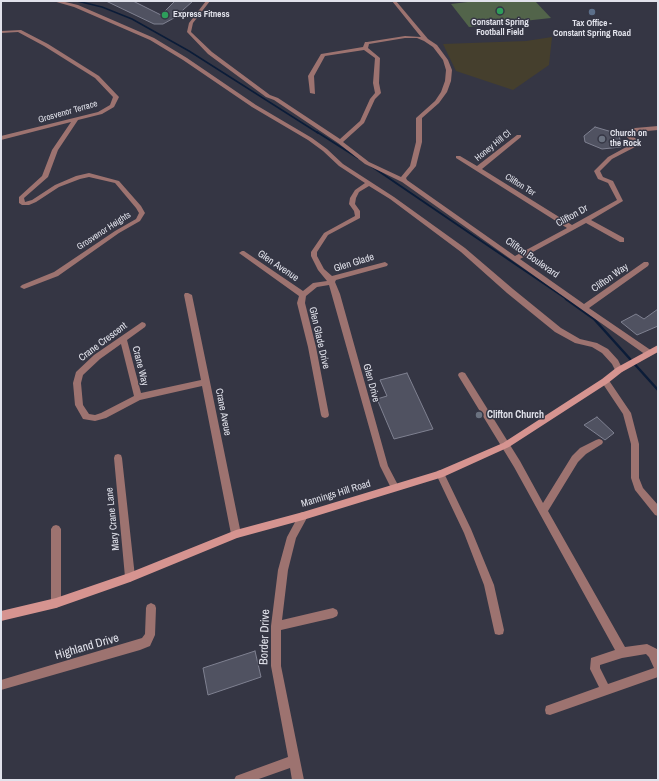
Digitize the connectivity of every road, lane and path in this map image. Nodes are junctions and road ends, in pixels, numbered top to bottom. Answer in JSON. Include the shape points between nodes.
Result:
{"nodes":[{"id":1,"x":55,"y":1,"type":"edge"},
{"id":2,"x":208,"y":1,"type":"edge"},
{"id":3,"x":394,"y":1,"type":"edge"},
{"id":4,"x":1,"y":32,"type":"edge"},
{"id":5,"x":426,"y":40,"type":"junction"},
{"id":6,"x":366,"y":45,"type":"junction"},
{"id":7,"x":313,"y":93,"type":"dead end"},
{"id":8,"x":76,"y":119,"type":"junction"},
{"id":9,"x":658,"y":128,"type":"edge"},
{"id":10,"x":520,"y":136,"type":"dead end"},
{"id":11,"x":1,"y":138,"type":"edge"},
{"id":12,"x":340,"y":142,"type":"junction"},
{"id":13,"x":458,"y":157,"type":"dead end"},
{"id":14,"x":478,"y":169,"type":"junction"},
{"id":15,"x":404,"y":181,"type":"junction"},
{"id":16,"x":369,"y":183,"type":"junction"},
{"id":17,"x":586,"y":220,"type":"junction"},
{"id":18,"x":572,"y":228,"type":"junction"},
{"id":19,"x":622,"y":240,"type":"dead end"},
{"id":20,"x":242,"y":254,"type":"dead end"},
{"id":21,"x":515,"y":259,"type":"junction"},
{"id":22,"x":386,"y":264,"type":"dead end"},
{"id":23,"x":646,"y":264,"type":"dead end"},
{"id":24,"x":330,"y":282,"type":"junction"},
{"id":25,"x":24,"y":287,"type":"dead end"},
{"id":26,"x":188,"y":295,"type":"dead end"},
{"id":27,"x":303,"y":295,"type":"junction"},
{"id":28,"x":585,"y":307,"type":"junction"},
{"id":29,"x":142,"y":325,"type":"dead end"},
{"id":30,"x":123,"y":339,"type":"junction"},
{"id":31,"x":653,"y":351,"type":"edge"},
{"id":32,"x":619,"y":370,"type":"junction"},
{"id":33,"x":462,"y":375,"type":"dead end"},
{"id":34,"x":606,"y":381,"type":"junction"},
{"id":35,"x":206,"y":382,"type":"junction"},
{"id":36,"x":138,"y":398,"type":"junction"},
{"id":37,"x":325,"y":415,"type":"dead end"},
{"id":38,"x":598,"y":442,"type":"dead end"},
{"id":39,"x":506,"y":445,"type":"junction"},
{"id":40,"x":118,"y":458,"type":"dead end"},
{"id":41,"x":440,"y":474,"type":"junction"},
{"id":42,"x":394,"y":487,"type":"junction"},
{"id":43,"x":543,"y":511,"type":"junction"},
{"id":44,"x":658,"y":512,"type":"edge"},
{"id":45,"x":302,"y":516,"type":"junction"},
{"id":46,"x":56,"y":529,"type":"dead end"},
{"id":47,"x":236,"y":534,"type":"junction"},
{"id":48,"x":130,"y":577,"type":"junction"},
{"id":49,"x":56,"y":603,"type":"junction"},
{"id":50,"x":152,"y":608,"type":"dead end"},
{"id":51,"x":333,"y":613,"type":"dead end"},
{"id":52,"x":1,"y":616,"type":"edge"},
{"id":53,"x":276,"y":626,"type":"junction"},
{"id":54,"x":499,"y":630,"type":"dead end"},
{"id":55,"x":622,"y":653,"type":"junction"},
{"id":56,"x":658,"y":665,"type":"edge"},
{"id":57,"x":658,"y":672,"type":"edge"},
{"id":58,"x":1,"y":685,"type":"edge"},
{"id":59,"x":606,"y":690,"type":"junction"},
{"id":60,"x":550,"y":710,"type":"dead end"},
{"id":61,"x":294,"y":761,"type":"junction"},
{"id":62,"x":240,"y":780,"type":"edge"},
{"id":63,"x":298,"y":780,"type":"edge"}],
"edges":[{"from":1,"to":16,"type":"street","via":[[102,16],[163,46],[254,106],[310,139],[341,165]]},
{"from":2,"to":12,"type":"street","name":"Clifton Boulevard","via":[[191,23],[188,32],[194,39],[268,96]]},
{"from":3,"to":5,"type":"street"},
{"from":4,"to":8,"type":"street","name":"Grosvenor Terrace","via":[[19,31],[46,45],[97,77],[116,97],[112,106],[100,113]]},
{"from":5,"to":6,"type":"street","via":[[406,37]]},
{"from":5,"to":15,"type":"street","via":[[435,46],[445,60],[449,70],[448,81],[444,92],[419,118],[419,142],[413,166],[403,178]]},
{"from":6,"to":7,"type":"street","via":[[323,55],[311,76]]},
{"from":6,"to":12,"type":"street","via":[[378,58],[378,94],[362,122]]},
{"from":8,"to":11,"type":"street","name":"Grosvenor Terrace"},
{"from":8,"to":25,"type":"street","name":"Grosvenor Heights","via":[[55,150],[44,177],[21,198],[22,203],[27,204],[57,186],[89,175],[117,182],[142,214],[138,220],[56,274]]},
{"from":9,"to":17,"type":"street","name":"Clifton Dr","via":[[635,130],[627,134],[633,139],[632,146],[610,158],[597,171],[600,178],[611,182],[620,201]]},
{"from":10,"to":14,"type":"street","name":"Honey Hill Cl"},
{"from":12,"to":15,"type":"street","name":"Clifton Boulevard","via":[[367,162]]},
{"from":13,"to":14,"type":"street","name":"Clifton Ter"},
{"from":14,"to":18,"type":"street","name":"Clifton Ter"},
{"from":15,"to":21,"type":"street","name":"Clifton Boulevard"},
{"from":16,"to":24,"type":"street","name":"Glen Drive","via":[[353,198],[352,204],[357,210],[358,217],[326,234],[314,252],[316,263]]},
{"from":16,"to":32,"type":"street","via":[[463,250],[558,330],[605,351]]},
{"from":17,"to":18,"type":"street","name":"Clifton Dr"},
{"from":17,"to":19,"type":"street"},
{"from":18,"to":21,"type":"street","name":"Clifton Dr"},
{"from":20,"to":27,"type":"street","name":"Glen Avenue"},
{"from":21,"to":28,"type":"street","name":"Clifton Boulevard"},
{"from":22,"to":24,"type":"street","name":"Glen Glade","via":[[334,278]]},
{"from":23,"to":28,"type":"street","name":"Clifton Way"},
{"from":24,"to":27,"type":"street","name":"Glen Glade Drive","via":[[315,285]]},
{"from":24,"to":42,"type":"street","name":"Glen Drive","via":[[347,330],[384,466]]},
{"from":26,"to":35,"type":"street","name":"Crane Aveue"},
{"from":27,"to":37,"type":"street","name":"Glen Glade Drive","via":[[302,312],[312,347]]},
{"from":28,"to":31,"type":"street","name":"Clifton Boulevard"},
{"from":29,"to":30,"type":"street","name":"Crane Crescent"},
{"from":30,"to":36,"type":"street","name":"Crane Way"},
{"from":30,"to":36,"type":"street","name":"Crane Crescent","via":[[78,374],[79,404],[86,417],[95,418]]},
{"from":31,"to":32,"type":"main road","name":"Mannings Hill Road"},
{"from":32,"to":34,"type":"main road","name":"Mannings Hill Road"},
{"from":33,"to":39,"type":"street"},
{"from":34,"to":39,"type":"main road","name":"Mannings Hill Road"},
{"from":34,"to":44,"type":"street","via":[[627,413],[635,444],[635,478],[639,490]]},
{"from":35,"to":36,"type":"street","name":"Crane Crescent"},
{"from":35,"to":47,"type":"street","name":"Crane Aveue"},
{"from":38,"to":43,"type":"street","via":[[575,459]]},
{"from":39,"to":41,"type":"main road","name":"Mannings Hill Road"},
{"from":39,"to":43,"type":"street"},
{"from":40,"to":48,"type":"street","name":"Mary Crane Lane"},
{"from":41,"to":42,"type":"main road","name":"Mannings Hill Road"},
{"from":41,"to":54,"type":"street","via":[[468,532],[489,585]]},
{"from":42,"to":45,"type":"main road","name":"Mannings Hill Road"},
{"from":43,"to":55,"type":"street"},
{"from":45,"to":47,"type":"main road","name":"Mannings Hill Road"},
{"from":45,"to":53,"type":"street","name":"Border Drive","via":[[292,537],[283,570]]},
{"from":46,"to":49,"type":"street"},
{"from":47,"to":48,"type":"main road","name":"Mannings Hill Road"},
{"from":48,"to":49,"type":"main road","name":"Mannings Hill Road"},
{"from":49,"to":52,"type":"main road","name":"Mannings Hill Road"},
{"from":50,"to":58,"type":"street","name":"Highland Drive","via":[[150,635],[146,642]]},
{"from":51,"to":53,"type":"street"},
{"from":53,"to":61,"type":"street","name":"Border Drive","via":[[276,666]]},
{"from":55,"to":56,"type":"street","via":[[647,649],[653,653]]},
{"from":55,"to":59,"type":"street","via":[[595,662],[595,669]]},
{"from":57,"to":59,"type":"street"},
{"from":59,"to":60,"type":"street"},
{"from":61,"to":62,"type":"street"},
{"from":61,"to":63,"type":"street","name":"Border Drive"}]}
